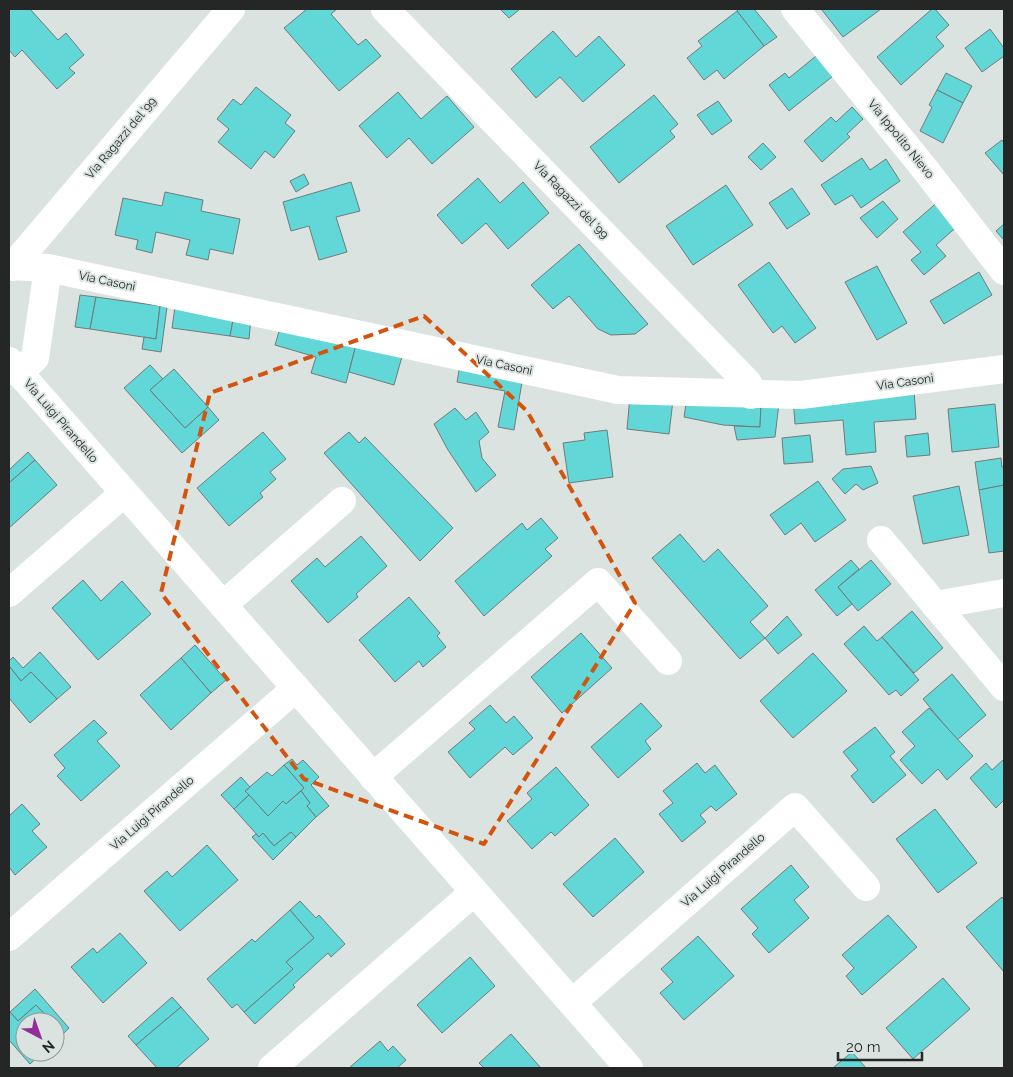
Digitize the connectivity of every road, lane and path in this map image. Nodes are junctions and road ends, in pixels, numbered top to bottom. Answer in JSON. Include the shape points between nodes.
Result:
{"nodes":[{"id":1,"x":231,"y":9,"type":"edge"},
{"id":2,"x":385,"y":9,"type":"edge"},
{"id":3,"x":795,"y":9,"type":"edge"},
{"id":4,"x":10,"y":266,"type":"edge"},
{"id":5,"x":48,"y":268,"type":"junction"},
{"id":6,"x":1004,"y":271,"type":"edge"},
{"id":7,"x":14,"y":367,"type":"edge"},
{"id":8,"x":1004,"y":368,"type":"edge"},
{"id":9,"x":752,"y":395,"type":"junction"},
{"id":10,"x":124,"y":493,"type":"junction"},
{"id":11,"x":342,"y":501,"type":"dead end"},
{"id":12,"x":881,"y":540,"type":"dead end"},
{"id":13,"x":9,"y":592,"type":"edge"},
{"id":14,"x":1004,"y":593,"type":"edge"},
{"id":15,"x":222,"y":605,"type":"junction"},
{"id":16,"x":935,"y":605,"type":"junction"},
{"id":17,"x":668,"y":661,"type":"dead end"},
{"id":18,"x":1004,"y":687,"type":"edge"},
{"id":19,"x":296,"y":688,"type":"junction"},
{"id":20,"x":373,"y":777,"type":"junction"},
{"id":21,"x":866,"y":887,"type":"dead end"},
{"id":22,"x":474,"y":892,"type":"junction"},
{"id":23,"x":9,"y":937,"type":"edge"},
{"id":24,"x":572,"y":1003,"type":"junction"},
{"id":25,"x":272,"y":1068,"type":"edge"},
{"id":26,"x":629,"y":1068,"type":"edge"}],
"edges":[{"from":1,"to":4,"type":"street","name":"Via Ragazzi del '99"},
{"from":2,"to":9,"type":"street","name":"Via Ragazzi del '99","via":[[748,383]]},
{"from":3,"to":6,"type":"street","name":"Via Ippolito Nievo"},
{"from":4,"to":5,"type":"street","name":"Via Casoni"},
{"from":5,"to":7,"type":"street","name":"Via Luigi Pirandello","via":[[35,358]]},
{"from":5,"to":9,"type":"street","name":"Via Casoni","via":[[618,390]]},
{"from":7,"to":10,"type":"street","name":"Via Luigi Pirandello"},
{"from":8,"to":9,"type":"street","name":"Via Casoni","via":[[801,395]]},
{"from":10,"to":13,"type":"street"},
{"from":10,"to":15,"type":"street","name":"Via Luigi Pirandello"},
{"from":11,"to":15,"type":"street"},
{"from":12,"to":16,"type":"street"},
{"from":14,"to":16,"type":"street"},
{"from":15,"to":19,"type":"street","name":"Via Luigi Pirandello"},
{"from":16,"to":18,"type":"street"},
{"from":17,"to":20,"type":"street","via":[[598,582]]},
{"from":19,"to":20,"type":"street","name":"Via Luigi Pirandello"},
{"from":19,"to":23,"type":"street","name":"Via Luigi Pirandello"},
{"from":20,"to":22,"type":"street","name":"Via Luigi Pirandello"},
{"from":21,"to":24,"type":"street","name":"Via Luigi Pirandello","via":[[795,807]]},
{"from":22,"to":24,"type":"street","name":"Via Luigi Pirandello"},
{"from":22,"to":25,"type":"street"},
{"from":24,"to":26,"type":"street","name":"Via Luigi Pirandello"}]}
